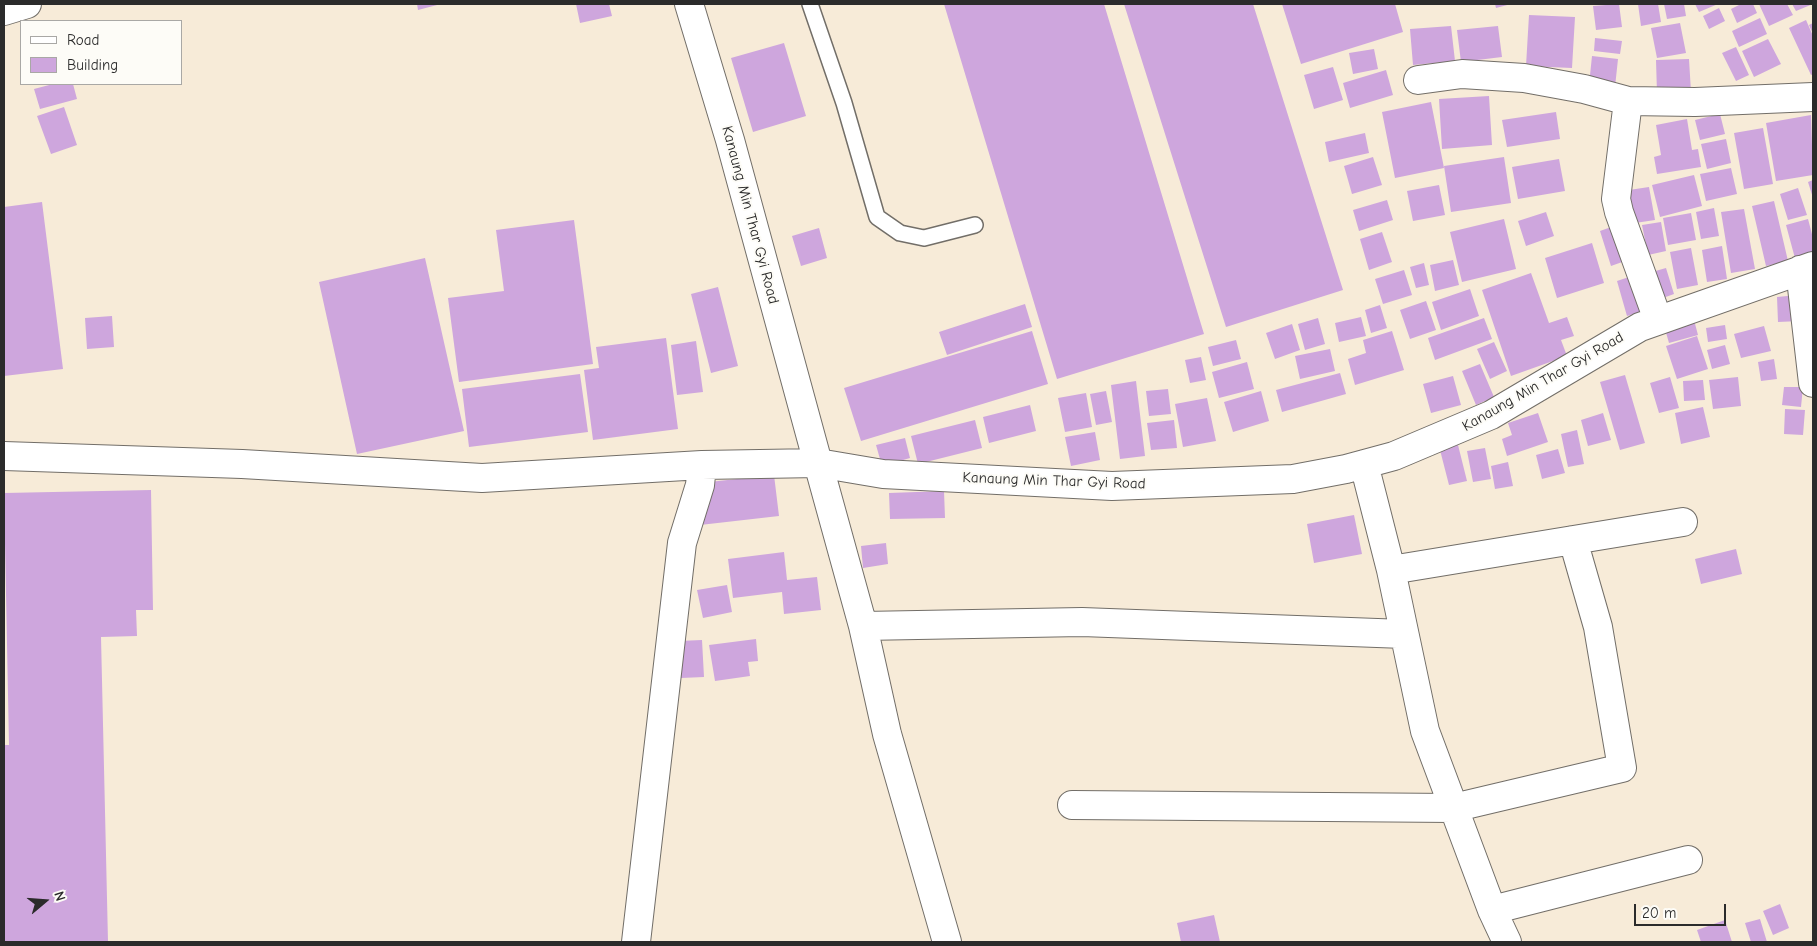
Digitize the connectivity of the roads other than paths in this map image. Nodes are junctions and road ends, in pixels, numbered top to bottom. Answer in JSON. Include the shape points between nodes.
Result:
{"nodes":[{"id":1,"x":27,"y":4,"type":"edge"},
{"id":2,"x":688,"y":4,"type":"edge"},
{"id":3,"x":810,"y":4,"type":"edge"},
{"id":4,"x":4,"y":10,"type":"edge"},
{"id":5,"x":1418,"y":80,"type":"dead end"},
{"id":6,"x":1813,"y":97,"type":"edge"},
{"id":7,"x":1628,"y":101,"type":"junction"},
{"id":8,"x":974,"y":225,"type":"dead end"},
{"id":9,"x":1807,"y":268,"type":"edge"},
{"id":10,"x":1658,"y":320,"type":"junction"},
{"id":11,"x":1813,"y":383,"type":"edge"},
{"id":12,"x":4,"y":456,"type":"edge"},
{"id":13,"x":818,"y":463,"type":"junction"},
{"id":14,"x":1364,"y":464,"type":"junction"},
{"id":15,"x":702,"y":465,"type":"junction"},
{"id":16,"x":1683,"y":522,"type":"dead end"},
{"id":17,"x":1572,"y":540,"type":"junction"},
{"id":18,"x":1391,"y":570,"type":"junction"},
{"id":19,"x":863,"y":626,"type":"junction"},
{"id":20,"x":1404,"y":634,"type":"junction"},
{"id":21,"x":1072,"y":805,"type":"dead end"},
{"id":22,"x":1453,"y":808,"type":"junction"},
{"id":23,"x":1688,"y":860,"type":"dead end"},
{"id":24,"x":1492,"y":910,"type":"junction"},
{"id":25,"x":636,"y":942,"type":"edge"},
{"id":26,"x":947,"y":942,"type":"edge"},
{"id":27,"x":1507,"y":942,"type":"edge"}],
"edges":[{"from":1,"to":4,"type":"street"},
{"from":2,"to":13,"type":"street","name":"Kanaung Min Thar Gyi Road","via":[[730,140]]},
{"from":3,"to":8,"type":"lane","via":[[844,103],[877,217],[900,233],[924,238]]},
{"from":5,"to":7,"type":"street","via":[[1462,74],[1524,78]]},
{"from":6,"to":7,"type":"street"},
{"from":7,"to":10,"type":"street","via":[[1616,199]]},
{"from":9,"to":10,"type":"street","name":"Kanaung Min Thar Gyi Road"},
{"from":9,"to":11,"type":"street"},
{"from":10,"to":14,"type":"street","name":"Kanaung Min Thar Gyi Road","via":[[1628,334],[1491,415],[1445,436]]},
{"from":12,"to":15,"type":"street","via":[[242,464],[482,478]]},
{"from":13,"to":14,"type":"street","name":"Kanaung Min Thar Gyi Road","via":[[883,474],[1112,486],[1292,480]]},
{"from":13,"to":15,"type":"street"},
{"from":13,"to":19,"type":"street"},
{"from":14,"to":18,"type":"street"},
{"from":15,"to":25,"type":"street","via":[[700,485],[682,543]]},
{"from":16,"to":17,"type":"street"},
{"from":17,"to":18,"type":"street"},
{"from":17,"to":22,"type":"street","via":[[1598,626],[1622,768]]},
{"from":18,"to":20,"type":"street"},
{"from":19,"to":20,"type":"street","via":[[1082,622]]},
{"from":19,"to":26,"type":"street","via":[[890,743]]},
{"from":20,"to":22,"type":"street","via":[[1425,731]]},
{"from":21,"to":22,"type":"street"},
{"from":22,"to":24,"type":"street"},
{"from":23,"to":24,"type":"street"},
{"from":24,"to":27,"type":"street"}]}
